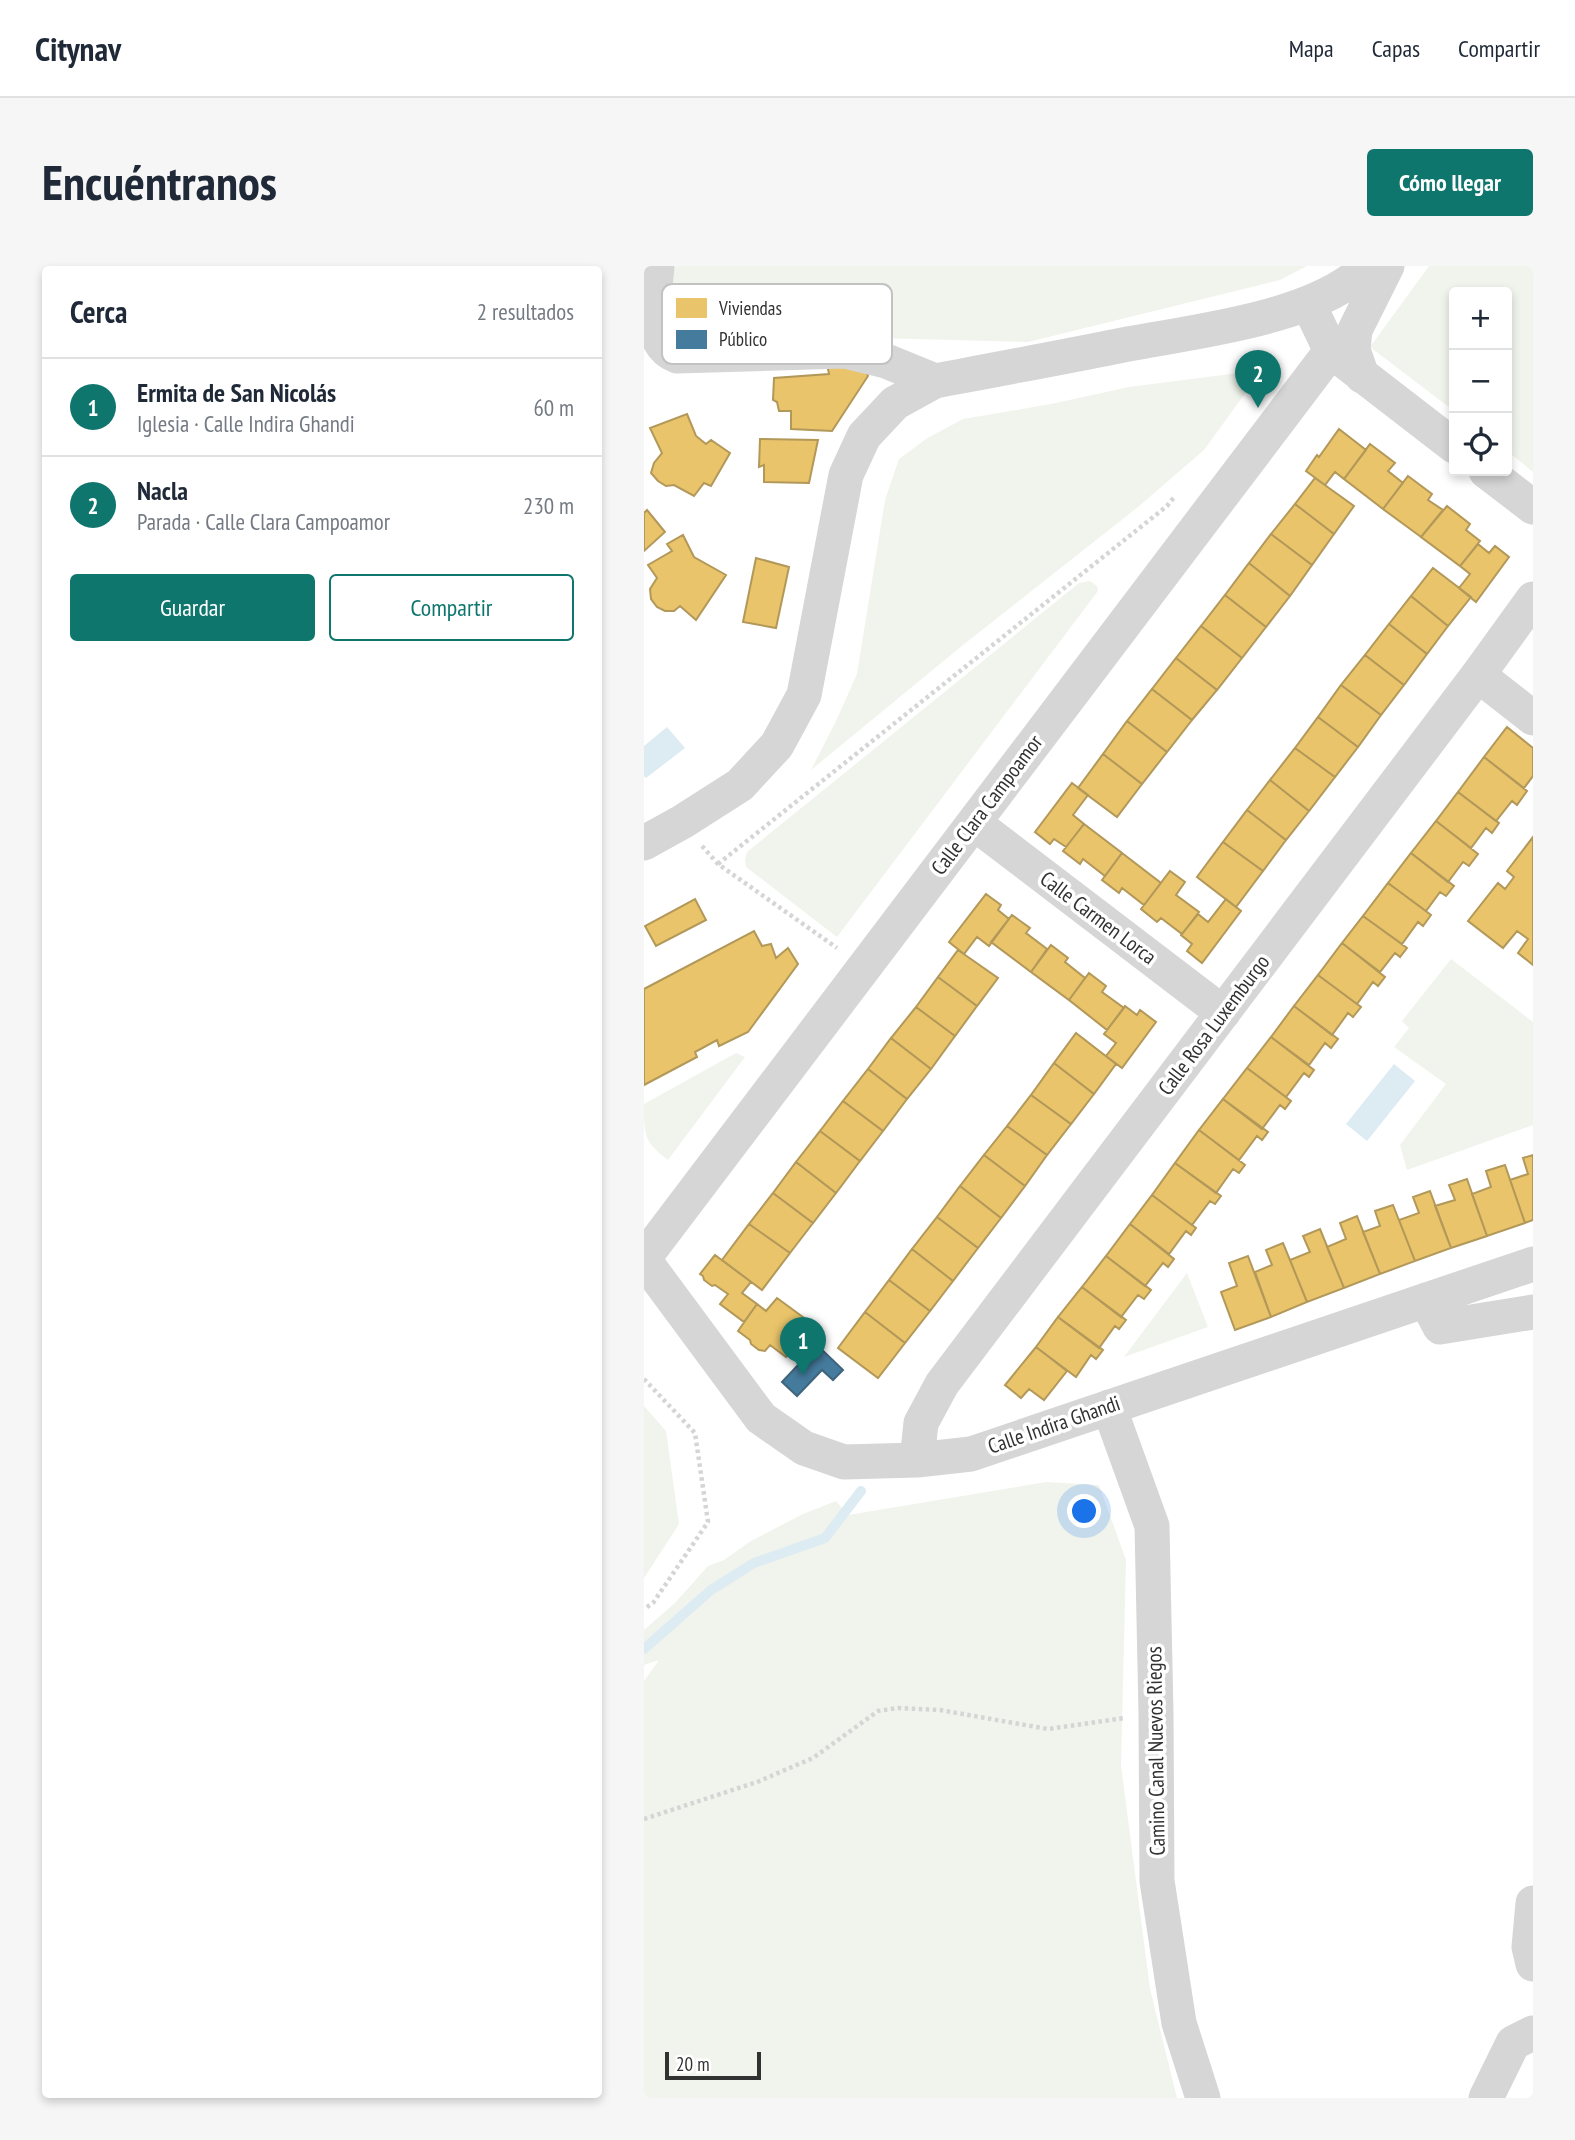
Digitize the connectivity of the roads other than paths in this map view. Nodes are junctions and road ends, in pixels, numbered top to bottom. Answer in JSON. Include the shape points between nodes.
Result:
{"nodes":[{"id":1,"x":657,"y":266,"type":"edge"},
{"id":2,"x":1367,"y":266,"type":"edge"},
{"id":3,"x":1387,"y":266,"type":"edge"},
{"id":4,"x":1308,"y":303,"type":"junction"},
{"id":5,"x":1249,"y":321,"type":"junction"},
{"id":6,"x":662,"y":345,"type":"edge"},
{"id":7,"x":1331,"y":351,"type":"junction"},
{"id":8,"x":892,"y":364,"type":"edge"},
{"id":9,"x":1362,"y":376,"type":"junction"},
{"id":10,"x":934,"y":382,"type":"junction"},
{"id":11,"x":1303,"y":387,"type":"junction"},
{"id":12,"x":1449,"y":442,"type":"edge"},
{"id":13,"x":1493,"y":476,"type":"edge"},
{"id":14,"x":1533,"y":507,"type":"edge"},
{"id":15,"x":1533,"y":599,"type":"edge"},
{"id":16,"x":1478,"y":675,"type":"junction"},
{"id":17,"x":1533,"y":718,"type":"edge"},
{"id":18,"x":974,"y":823,"type":"junction"},
{"id":19,"x":644,"y":842,"type":"edge"},
{"id":20,"x":1223,"y":1013,"type":"junction"},
{"id":21,"x":644,"y":1259,"type":"edge"},
{"id":22,"x":1533,"y":1264,"type":"edge"},
{"id":23,"x":1426,"y":1300,"type":"junction"},
{"id":24,"x":1533,"y":1312,"type":"edge"},
{"id":25,"x":1109,"y":1407,"type":"junction"},
{"id":26,"x":917,"y":1460,"type":"junction"},
{"id":27,"x":1533,"y":1903,"type":"edge"},
{"id":28,"x":1533,"y":1964,"type":"edge"},
{"id":29,"x":1533,"y":2034,"type":"edge"},
{"id":30,"x":1203,"y":2098,"type":"edge"},
{"id":31,"x":1486,"y":2098,"type":"edge"}],
"edges":[{"from":1,"to":6,"type":"street","via":[[654,328]]},
{"from":2,"to":4,"type":"street","via":[[1357,277]]},
{"from":3,"to":9,"type":"street","via":[[1355,330],[1353,350]]},
{"from":4,"to":5,"type":"street"},
{"from":4,"to":7,"type":"street"},
{"from":5,"to":10,"type":"street"},
{"from":5,"to":11,"type":"street","via":[[1299,331],[1310,346],[1311,364]]},
{"from":7,"to":9,"type":"street"},
{"from":7,"to":11,"type":"street","name":"Calle Clara Campoamor"},
{"from":8,"to":10,"type":"street"},
{"from":9,"to":12,"type":"street"},
{"from":10,"to":19,"type":"street","via":[[895,403],[864,436],[845,475],[804,695],[776,745],[740,785]]},
{"from":11,"to":18,"type":"street","name":"Calle Clara Campoamor"},
{"from":13,"to":14,"type":"street"},
{"from":15,"to":16,"type":"street","name":"Calle Rosa Luxemburgo"},
{"from":16,"to":17,"type":"street"},
{"from":16,"to":20,"type":"street","name":"Calle Rosa Luxemburgo"},
{"from":18,"to":20,"type":"street","name":"Calle Carmen Lorca"},
{"from":18,"to":21,"type":"street","name":"Calle Clara Campoamor"},
{"from":20,"to":26,"type":"street","name":"Calle Rosa Luxemburgo","via":[[942,1384],[921,1423]]},
{"from":21,"to":26,"type":"street","name":"Calle Indira Ghandi","via":[[761,1418],[804,1448],[844,1462]]},
{"from":22,"to":23,"type":"street","name":"Calle Indira Ghandi"},
{"from":23,"to":24,"type":"street","via":[[1440,1327]]},
{"from":23,"to":25,"type":"street","name":"Calle Indira Ghandi"},
{"from":25,"to":26,"type":"street","name":"Calle Indira Ghandi","via":[[971,1454]]},
{"from":25,"to":30,"type":"street","name":"Camino Canal Nuevos Riegos","via":[[1152,1526],[1157,1881],[1179,2023]]},
{"from":27,"to":28,"type":"street"},
{"from":29,"to":31,"type":"street","via":[[1513,2043]]}]}
